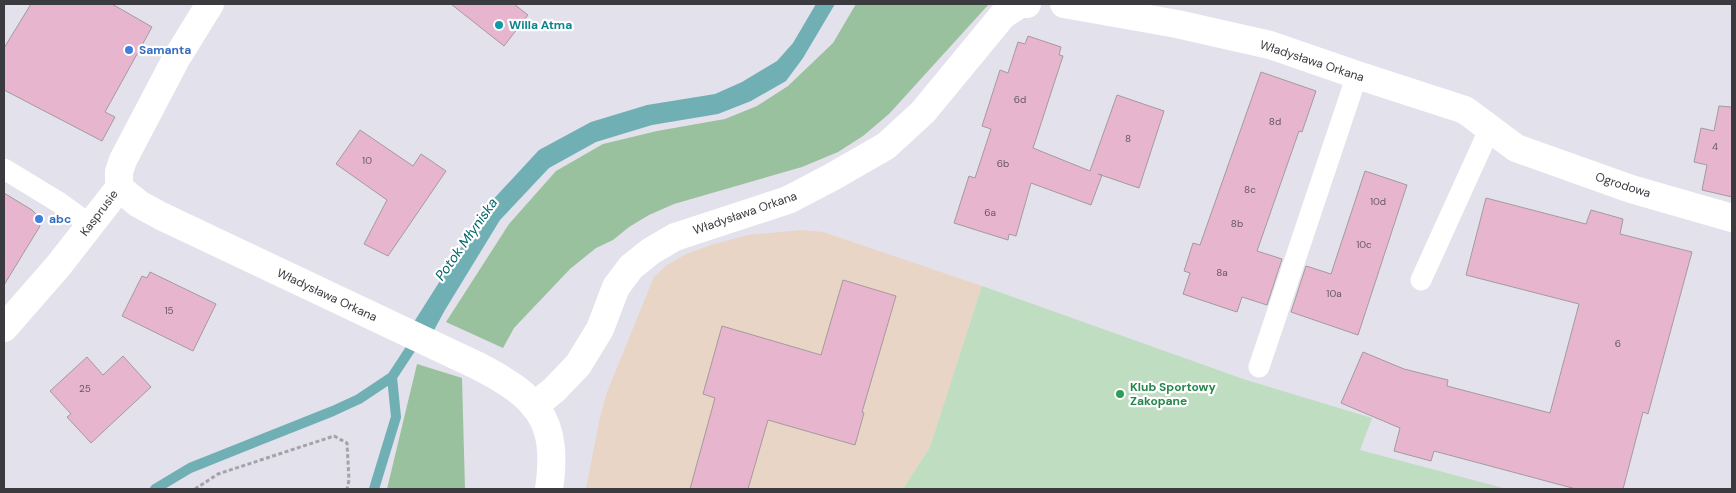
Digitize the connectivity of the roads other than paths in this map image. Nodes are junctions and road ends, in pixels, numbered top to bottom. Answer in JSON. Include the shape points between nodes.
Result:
{"nodes":[{"id":1,"x":210,"y":4,"type":"edge"},
{"id":2,"x":1027,"y":4,"type":"edge"},
{"id":3,"x":1064,"y":4,"type":"edge"},
{"id":4,"x":1357,"y":75,"type":"junction"},
{"id":5,"x":1490,"y":128,"type":"junction"},
{"id":6,"x":1516,"y":148,"type":"joint"},
{"id":7,"x":4,"y":169,"type":"edge"},
{"id":8,"x":119,"y":188,"type":"junction"},
{"id":9,"x":1732,"y":218,"type":"edge"},
{"id":10,"x":90,"y":225,"type":"junction"},
{"id":11,"x":1421,"y":280,"type":"dead end"},
{"id":12,"x":4,"y":328,"type":"edge"},
{"id":13,"x":1259,"y":367,"type":"dead end"},
{"id":14,"x":534,"y":406,"type":"junction"},
{"id":15,"x":549,"y":489,"type":"edge"}],
"edges":[{"from":1,"to":8,"type":"street","name":"Kasprusie","via":[[176,59],[123,160]]},
{"from":2,"to":14,"type":"street","name":"Władysława Orkana","via":[[1020,4],[1003,15],[923,112],[886,146],[788,200],[675,237],[631,267],[616,287],[600,329],[578,365]]},
{"from":3,"to":4,"type":"street","name":"Władysława Orkana","via":[[1270,45]]},
{"from":4,"to":5,"type":"street","name":"Władysława Orkana","via":[[1464,110]]},
{"from":4,"to":13,"type":"lane"},
{"from":5,"to":6,"type":"street","name":"Władysława Orkana"},
{"from":5,"to":11,"type":"lane"},
{"from":6,"to":9,"type":"street","name":"Ogrodowa","via":[[1631,189]]},
{"from":7,"to":10,"type":"lane"},
{"from":8,"to":10,"type":"street","name":"Kasprusie"},
{"from":8,"to":14,"type":"street","name":"Władysława Orkana","via":[[138,204],[508,383]]},
{"from":10,"to":12,"type":"street","name":"Kasprusie"},
{"from":14,"to":15,"type":"street","name":"Władysława Orkana","via":[[551,441]]}]}
